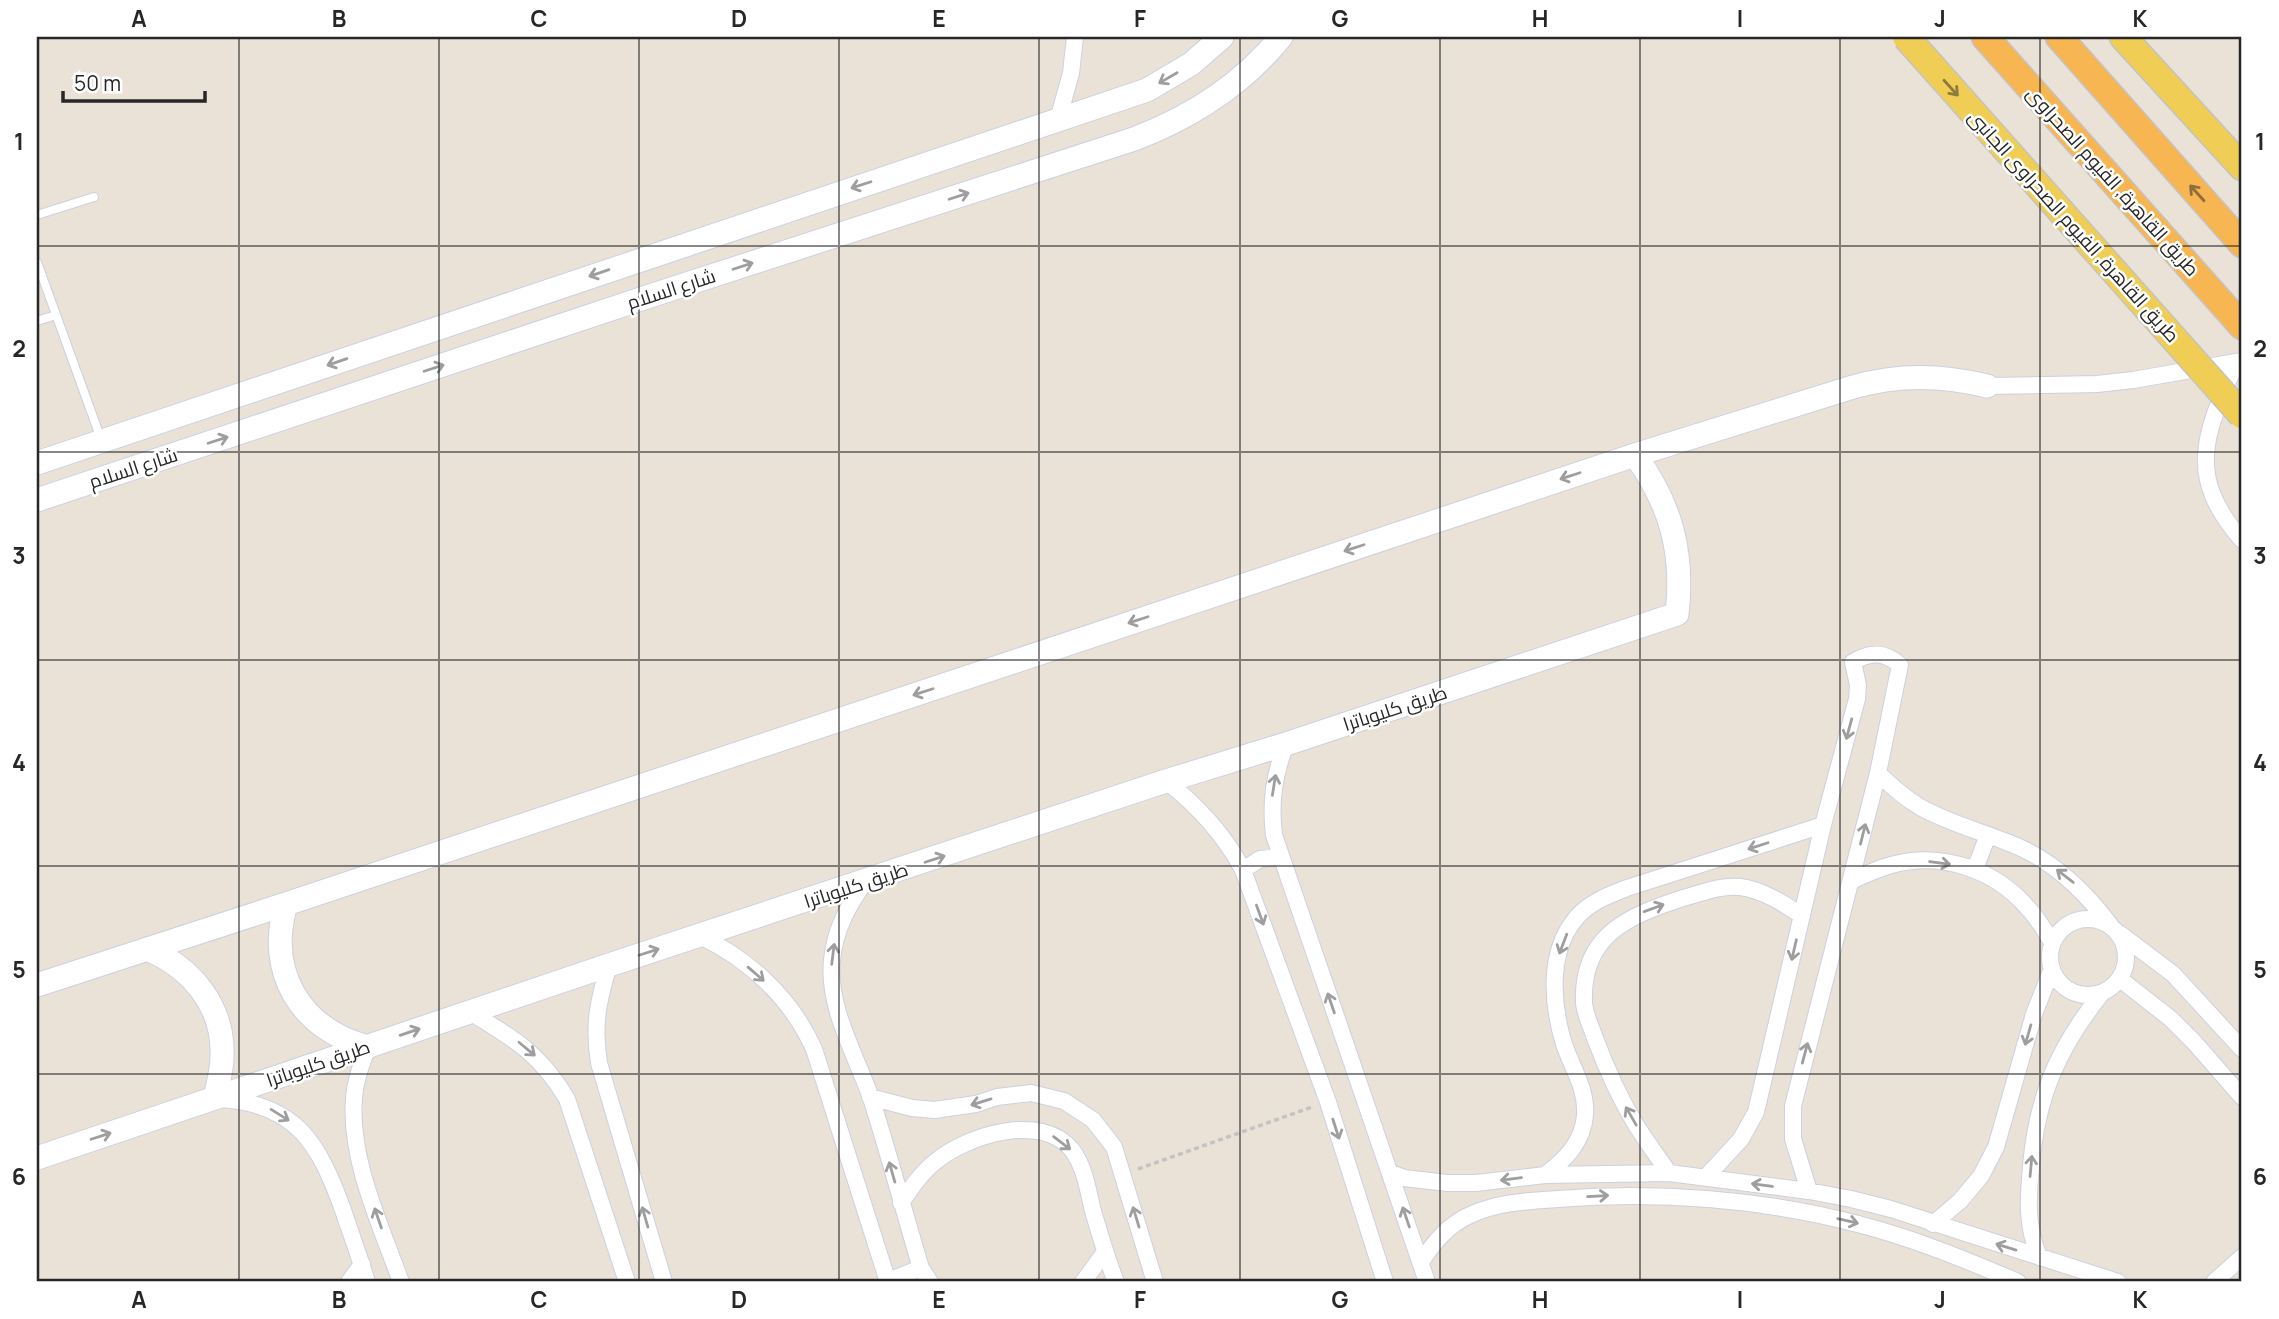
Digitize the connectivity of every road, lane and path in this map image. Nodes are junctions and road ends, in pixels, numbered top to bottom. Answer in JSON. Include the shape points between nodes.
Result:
{"nodes":[{"id":1,"x":1075,"y":37,"type":"edge"},
{"id":2,"x":1222,"y":37,"type":"edge"},
{"id":3,"x":1281,"y":37,"type":"edge"},
{"id":4,"x":1906,"y":37,"type":"edge"},
{"id":5,"x":1985,"y":37,"type":"edge"},
{"id":6,"x":2059,"y":37,"type":"edge"},
{"id":7,"x":2123,"y":37,"type":"edge"},
{"id":8,"x":1058,"y":120,"type":"junction"},
{"id":9,"x":2242,"y":167,"type":"edge"},
{"id":10,"x":94,"y":197,"type":"dead end"},
{"id":11,"x":37,"y":215,"type":"edge"},
{"id":12,"x":2242,"y":244,"type":"edge"},
{"id":13,"x":643,"y":258,"type":"junction"},
{"id":14,"x":37,"y":262,"type":"edge"},
{"id":15,"x":656,"y":294,"type":"junction"},
{"id":16,"x":56,"y":315,"type":"junction"},
{"id":17,"x":37,"y":321,"type":"edge"},
{"id":18,"x":2242,"y":326,"type":"edge"},
{"id":19,"x":2239,"y":362,"type":"edge"},
{"id":20,"x":1987,"y":386,"type":"joint"},
{"id":21,"x":2242,"y":415,"type":"edge"},
{"id":22,"x":102,"y":442,"type":"junction"},
{"id":23,"x":1635,"y":455,"type":"junction"},
{"id":24,"x":37,"y":463,"type":"edge"},
{"id":25,"x":37,"y":500,"type":"edge"},
{"id":26,"x":2242,"y":540,"type":"edge"},
{"id":27,"x":1286,"y":744,"type":"junction"},
{"id":28,"x":1878,"y":773,"type":"junction"},
{"id":29,"x":1166,"y":781,"type":"junction"},
{"id":30,"x":1823,"y":825,"type":"junction"},
{"id":31,"x":1988,"y":835,"type":"junction"},
{"id":32,"x":1280,"y":858,"type":"junction"},
{"id":33,"x":1975,"y":869,"type":"junction"},
{"id":34,"x":1243,"y":870,"type":"junction"},
{"id":35,"x":1851,"y":881,"type":"junction"},
{"id":36,"x":865,"y":882,"type":"junction"},
{"id":37,"x":286,"y":904,"type":"junction"},
{"id":38,"x":1802,"y":916,"type":"junction"},
{"id":39,"x":2115,"y":930,"type":"junction"},
{"id":40,"x":700,"y":936,"type":"junction"},
{"id":41,"x":2052,"y":942,"type":"junction"},
{"id":42,"x":147,"y":949,"type":"junction"},
{"id":43,"x":609,"y":965,"type":"junction"},
{"id":44,"x":2051,"y":971,"type":"junction"},
{"id":45,"x":2120,"y":979,"type":"junction"},
{"id":46,"x":37,"y":985,"type":"edge"},
{"id":47,"x":2102,"y":993,"type":"junction"},
{"id":48,"x":470,"y":1012,"type":"junction"},
{"id":49,"x":368,"y":1047,"type":"junction"},
{"id":50,"x":2242,"y":1049,"type":"edge"},
{"id":51,"x":1780,"y":1085,"type":"junction"},
{"id":52,"x":870,"y":1097,"type":"junction"},
{"id":53,"x":2242,"y":1097,"type":"edge"},
{"id":54,"x":215,"y":1098,"type":"junction"},
{"id":55,"x":1328,"y":1102,"type":"junction"},
{"id":56,"x":37,"y":1158,"type":"edge"},
{"id":57,"x":1391,"y":1173,"type":"junction"},
{"id":58,"x":1668,"y":1173,"type":"junction"},
{"id":59,"x":1123,"y":1174,"type":"junction"},
{"id":60,"x":1545,"y":1175,"type":"junction"},
{"id":61,"x":1706,"y":1177,"type":"junction"},
{"id":62,"x":1476,"y":1183,"type":"junction"},
{"id":63,"x":1809,"y":1191,"type":"junction"},
{"id":64,"x":901,"y":1203,"type":"junction"},
{"id":65,"x":1482,"y":1210,"type":"junction"},
{"id":66,"x":1933,"y":1224,"type":"junction"},
{"id":67,"x":1105,"y":1252,"type":"junction"},
{"id":68,"x":2039,"y":1257,"type":"junction"},
{"id":69,"x":2242,"y":1257,"type":"edge"},
{"id":70,"x":1421,"y":1262,"type":"junction"},
{"id":71,"x":362,"y":1264,"type":"junction"},
{"id":72,"x":926,"y":1275,"type":"edge"},
{"id":73,"x":888,"y":1281,"type":"edge"},
{"id":74,"x":349,"y":1282,"type":"edge"},
{"id":75,"x":367,"y":1282,"type":"edge"},
{"id":76,"x":401,"y":1282,"type":"edge"},
{"id":77,"x":627,"y":1282,"type":"edge"},
{"id":78,"x":664,"y":1282,"type":"edge"},
{"id":79,"x":1083,"y":1282,"type":"edge"},
{"id":80,"x":1116,"y":1282,"type":"edge"},
{"id":81,"x":1155,"y":1282,"type":"edge"},
{"id":82,"x":1385,"y":1282,"type":"edge"},
{"id":83,"x":1427,"y":1282,"type":"edge"},
{"id":84,"x":2018,"y":1282,"type":"edge"},
{"id":85,"x":2118,"y":1282,"type":"edge"},
{"id":86,"x":2214,"y":1282,"type":"edge"}],
"edges":[{"from":1,"to":8,"type":"street"},
{"from":2,"to":8,"type":"main road","name":"شارع السلام","one_way":true,"via":[[1191,64],[1147,90]]},
{"from":15,"to":3,"type":"main road","name":"شارع السلام","one_way":true,"via":[[1157,131],[1222,93]]},
{"from":4,"to":21,"type":"main road","name":"طريق القاهرة, الفيوم الصحراوى الجانبى","one_way":true,"bridge":true},
{"from":5,"to":18,"type":"highway","name":"طريق القاهرة, الفيوم الصحراوى"},
{"from":12,"to":6,"type":"highway","one_way":true},
{"from":7,"to":9,"type":"main road"},
{"from":8,"to":13,"type":"main road","name":"شارع السلام","one_way":true},
{"from":10,"to":11,"type":"lane"},
{"from":13,"to":15,"type":"main road"},
{"from":13,"to":22,"type":"main road","name":"شارع السلام","one_way":true},
{"from":14,"to":16,"type":"lane"},
{"from":25,"to":15,"type":"main road","name":"شارع السلام","one_way":true},
{"from":16,"to":17,"type":"lane"},
{"from":16,"to":22,"type":"lane"},
{"from":19,"to":20,"type":"street","via":[[2097,384]]},
{"from":19,"to":26,"type":"street","via":[[2215,411],[2205,465],[2214,500]]},
{"from":20,"to":23,"type":"main road","via":[[1945,377],[1876,380]]},
{"from":22,"to":24,"type":"main road","name":"شارع السلام"},
{"from":23,"to":27,"type":"main road","name":"طريق كليوباترا","via":[[1658,490],[1673,530],[1679,572],[1677,614]]},
{"from":23,"to":37,"type":"main road","one_way":true},
{"from":27,"to":29,"type":"main road","name":"طريق كليوباترا"},
{"from":32,"to":27,"type":"street","one_way":true,"via":[[1273,824],[1273,789]]},
{"from":28,"to":30,"type":"street","one_way":true,"via":[[1900,665],[1878,653],[1853,662],[1857,699]]},
{"from":28,"to":31,"type":"street","via":[[1919,807]]},
{"from":35,"to":28,"type":"street","one_way":true},
{"from":29,"to":34,"type":"street","via":[[1218,830]]},
{"from":36,"to":29,"type":"main road","name":"طريق كليوباترا","one_way":true},
{"from":30,"to":38,"type":"street"},
{"from":30,"to":60,"type":"street","one_way":true,"via":[[1599,899],[1577,917],[1561,943],[1554,994],[1564,1044],[1584,1093],[1585,1116],[1578,1140],[1564,1160]]},
{"from":31,"to":33,"type":"street"},
{"from":39,"to":31,"type":"street","one_way":true,"via":[[2072,881],[2023,849]]},
{"from":32,"to":34,"type":"street","via":[[1260,859]]},
{"from":57,"to":32,"type":"street","one_way":true},
{"from":35,"to":33,"type":"street","one_way":true,"via":[[1913,861],[1934,860]]},
{"from":33,"to":41,"type":"street","via":[[2014,893]]},
{"from":34,"to":55,"type":"street","one_way":true},
{"from":51,"to":35,"type":"street","one_way":true},
{"from":36,"to":40,"type":"main road","name":"طريق كليوباترا"},
{"from":52,"to":36,"type":"street","one_way":true,"via":[[840,1014],[831,962],[836,932]]},
{"from":37,"to":42,"type":"main road"},
{"from":37,"to":49,"type":"main road","via":[[280,948],[286,977],[300,1004],[323,1028]]},
{"from":38,"to":51,"type":"street","one_way":true},
{"from":58,"to":38,"type":"street","one_way":true,"via":[[1625,1106],[1592,1032],[1584,1007],[1584,980],[1592,954],[1608,933],[1630,917],[1724,887],[1756,891]]},
{"from":39,"to":41,"type":"street","via":[[2095,919],[2077,919],[2062,928]]},
{"from":39,"to":45,"type":"street","via":[[2126,949]]},
{"from":39,"to":50,"type":"street","via":[[2173,974]]},
{"from":43,"to":40,"type":"main road","name":"طريق كليوباترا","one_way":true},
{"from":40,"to":73,"type":"street","one_way":true,"via":[[757,974],[790,1007],[805,1030]]},
{"from":41,"to":44,"type":"street"},
{"from":42,"to":46,"type":"main road"},
{"from":42,"to":54,"type":"main road","via":[[186,971],[212,1007],[222,1054]]},
{"from":43,"to":48,"type":"main road","name":"طريق كليوباترا"},
{"from":78,"to":43,"type":"street","one_way":true,"via":[[599,1063],[598,1002]]},
{"from":44,"to":47,"type":"street","via":[[2063,988],[2082,996]]},
{"from":44,"to":66,"type":"street","one_way":true,"via":[[1996,1147],[1974,1184]]},
{"from":45,"to":47,"type":"street"},
{"from":45,"to":53,"type":"street","via":[[2179,1027]]},
{"from":68,"to":47,"type":"street","one_way":true,"via":[[2027,1203],[2039,1110],[2063,1049]]},
{"from":49,"to":48,"type":"main road","name":"طريق كليوباترا","one_way":true},
{"from":48,"to":77,"type":"street","one_way":true,"via":[[526,1047],[567,1099]]},
{"from":49,"to":54,"type":"main road","name":"طريق كليوباترا"},
{"from":76,"to":49,"type":"street","one_way":true,"via":[[354,1135],[356,1085]]},
{"from":51,"to":61,"type":"street","via":[[1732,1151]]},
{"from":51,"to":63,"type":"street"},
{"from":59,"to":52,"type":"street","one_way":true,"via":[[1114,1147],[1093,1120],[1064,1101],[1031,1093],[934,1110]]},
{"from":64,"to":52,"type":"street","one_way":true},
{"from":56,"to":54,"type":"main road","name":"طريق كليوباترا","one_way":true},
{"from":54,"to":71,"type":"street","one_way":true,"via":[[270,1108],[310,1141],[329,1172]]},
{"from":55,"to":59,"type":"path"},
{"from":55,"to":82,"type":"street","one_way":true},
{"from":57,"to":62,"type":"street"},
{"from":70,"to":57,"type":"street","one_way":true},
{"from":58,"to":60,"type":"street"},
{"from":58,"to":61,"type":"street"},
{"from":81,"to":59,"type":"street","one_way":true},
{"from":60,"to":62,"type":"street","one_way":true},
{"from":63,"to":61,"type":"street","one_way":true},
{"from":62,"to":65,"type":"street"},
{"from":63,"to":66,"type":"street"},
{"from":64,"to":67,"type":"street","one_way":true,"via":[[916,1180],[959,1146],[985,1136],[1034,1129],[1055,1136],[1072,1150]]},
{"from":64,"to":72,"type":"street"},
{"from":65,"to":70,"type":"street","via":[[1452,1225]]},
{"from":65,"to":84,"type":"street","one_way":true,"via":[[1604,1195],[1699,1199],[1804,1211],[1903,1237]]},
{"from":68,"to":66,"type":"street","one_way":true},
{"from":67,"to":79,"type":"street"},
{"from":67,"to":80,"type":"street"},
{"from":68,"to":85,"type":"street"},
{"from":69,"to":86,"type":"street"},
{"from":70,"to":83,"type":"street"},
{"from":71,"to":74,"type":"street"},
{"from":71,"to":75,"type":"street"},
{"from":72,"to":73,"type":"street"}]}
